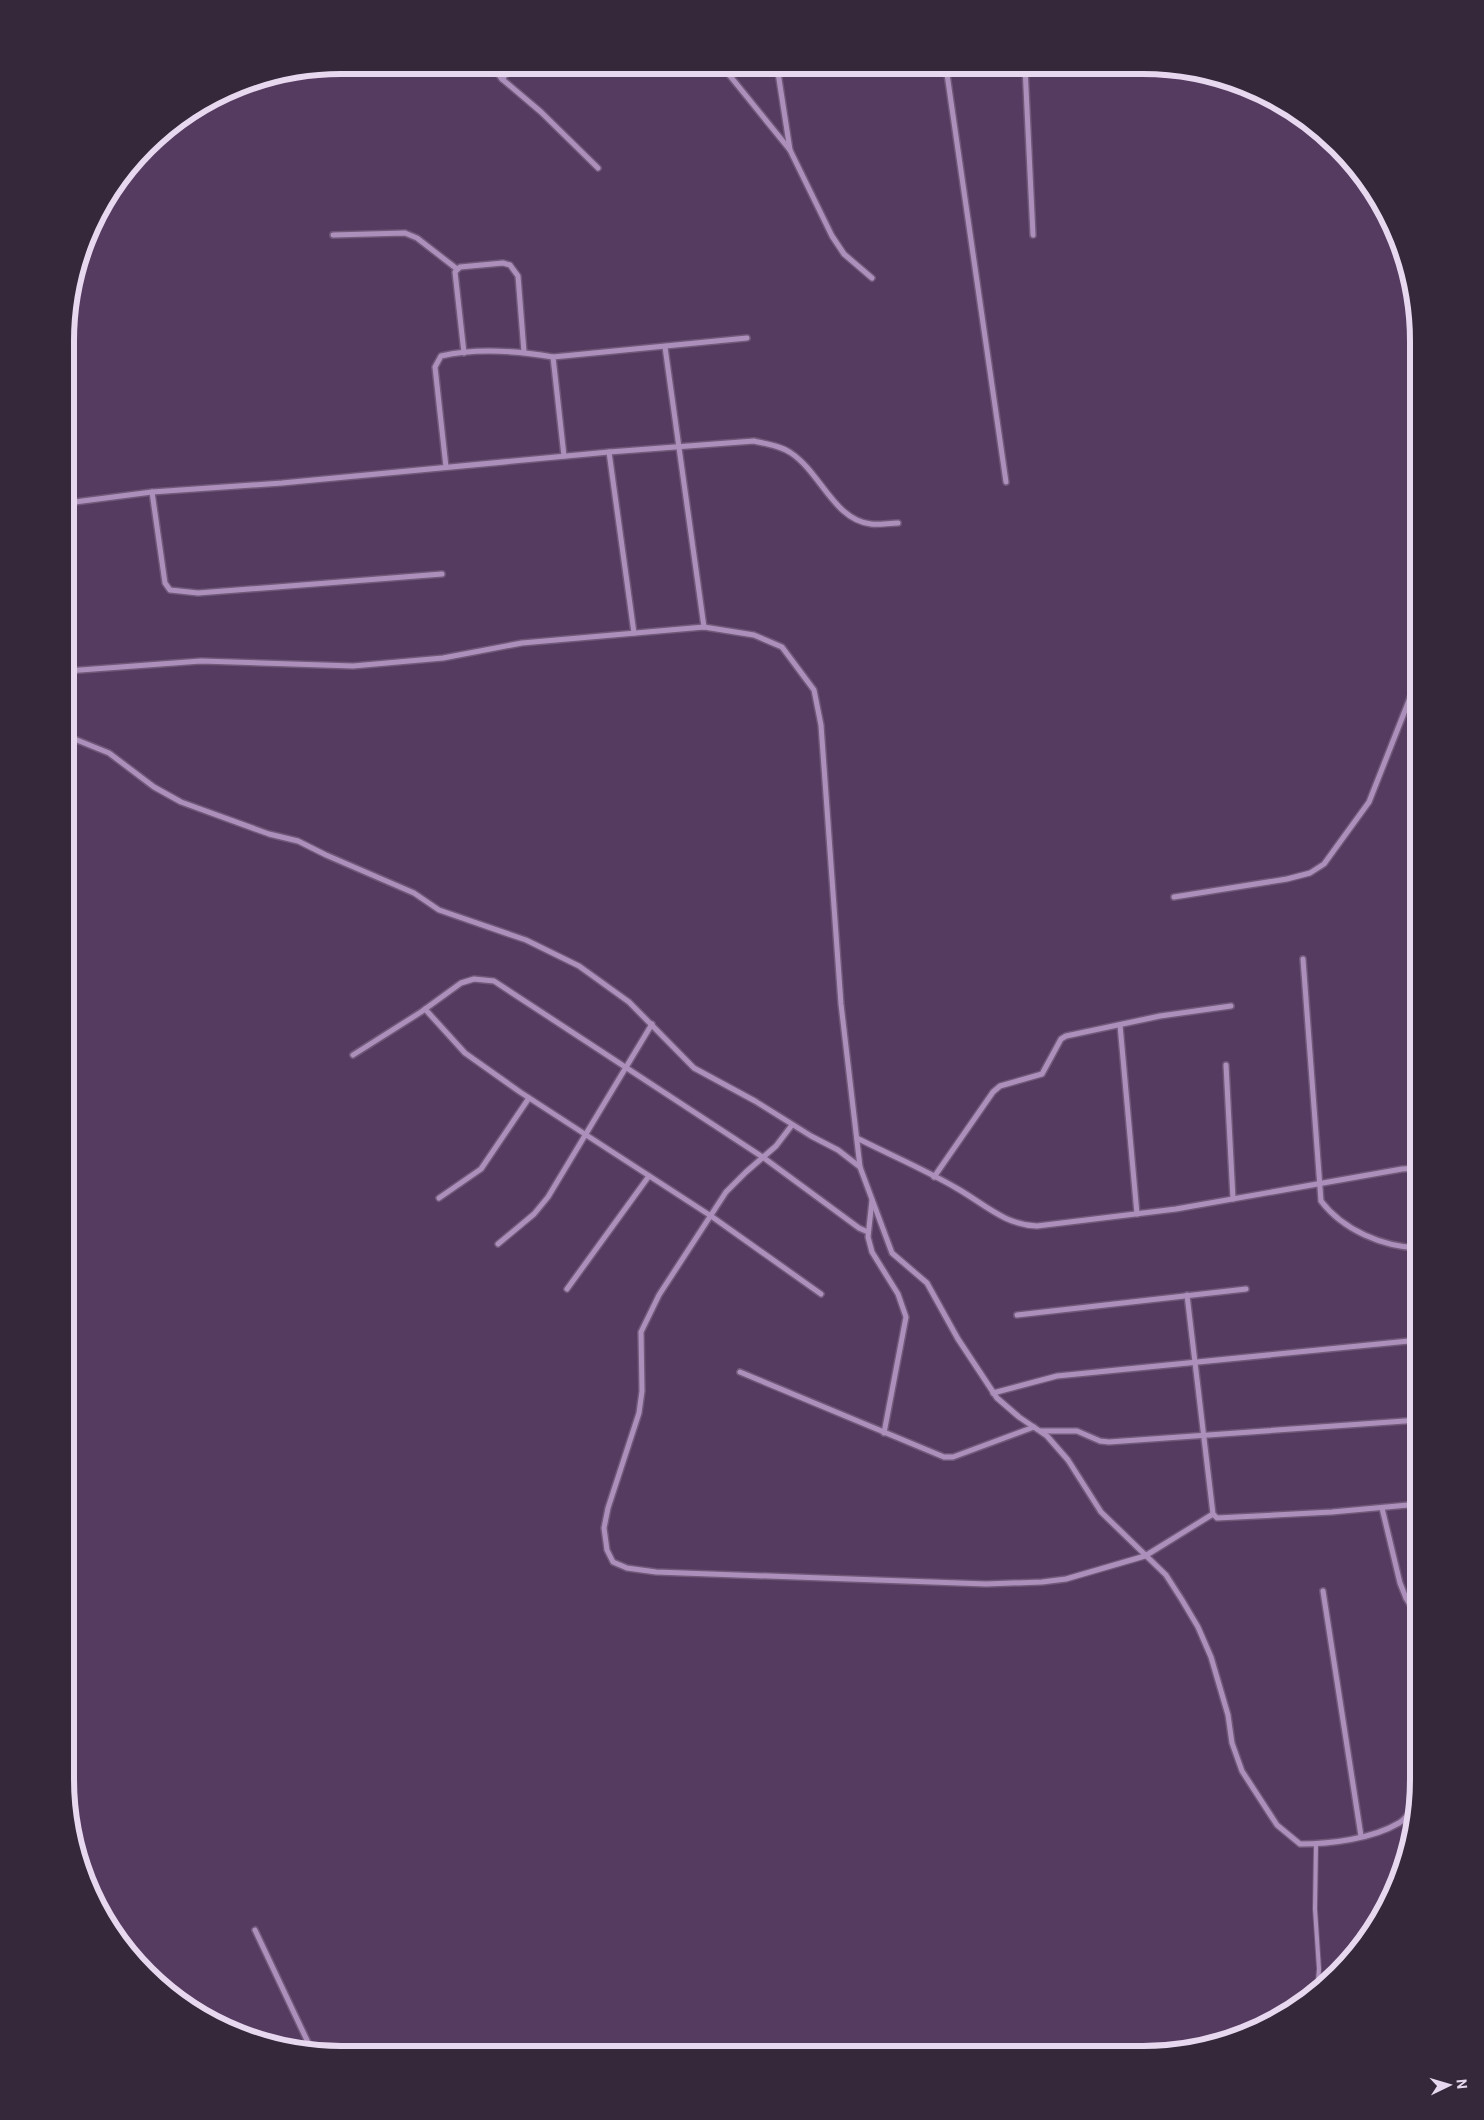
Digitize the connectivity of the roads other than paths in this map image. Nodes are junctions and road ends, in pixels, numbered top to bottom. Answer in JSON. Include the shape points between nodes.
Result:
{"nodes":[{"id":1,"x":498,"y":74,"type":"edge"},
{"id":2,"x":507,"y":74,"type":"edge"},
{"id":3,"x":728,"y":74,"type":"edge"},
{"id":4,"x":778,"y":74,"type":"edge"},
{"id":5,"x":947,"y":74,"type":"edge"},
{"id":6,"x":1024,"y":74,"type":"edge"},
{"id":7,"x":502,"y":79,"type":"junction"},
{"id":8,"x":790,"y":150,"type":"junction"},
{"id":9,"x":598,"y":168,"type":"dead end"},
{"id":10,"x":333,"y":235,"type":"dead end"},
{"id":11,"x":1033,"y":235,"type":"dead end"},
{"id":12,"x":457,"y":269,"type":"junction"},
{"id":13,"x":872,"y":278,"type":"dead end"},
{"id":14,"x":747,"y":338,"type":"dead end"},
{"id":15,"x":665,"y":347,"type":"junction"},
{"id":16,"x":524,"y":352,"type":"junction"},
{"id":17,"x":464,"y":353,"type":"junction"},
{"id":18,"x":553,"y":357,"type":"junction"},
{"id":19,"x":678,"y":447,"type":"junction"},
{"id":20,"x":609,"y":452,"type":"junction"},
{"id":21,"x":564,"y":456,"type":"junction"},
{"id":22,"x":446,"y":467,"type":"junction"},
{"id":23,"x":1006,"y":482,"type":"dead end"},
{"id":24,"x":152,"y":492,"type":"junction"},
{"id":25,"x":74,"y":502,"type":"edge"},
{"id":26,"x":898,"y":523,"type":"dead end"},
{"id":27,"x":442,"y":574,"type":"dead end"},
{"id":28,"x":704,"y":627,"type":"junction"},
{"id":29,"x":634,"y":634,"type":"junction"},
{"id":30,"x":74,"y":670,"type":"edge"},
{"id":31,"x":1410,"y":698,"type":"edge"},
{"id":32,"x":74,"y":739,"type":"edge"},
{"id":33,"x":1174,"y":897,"type":"dead end"},
{"id":34,"x":1303,"y":959,"type":"dead end"},
{"id":35,"x":1231,"y":1006,"type":"dead end"},
{"id":36,"x":425,"y":1009,"type":"junction"},
{"id":37,"x":652,"y":1024,"type":"junction"},
{"id":38,"x":1120,"y":1025,"type":"junction"},
{"id":39,"x":353,"y":1055,"type":"dead end"},
{"id":40,"x":1226,"y":1065,"type":"dead end"},
{"id":41,"x":625,"y":1068,"type":"junction"},
{"id":42,"x":529,"y":1098,"type":"junction"},
{"id":43,"x":792,"y":1124,"type":"junction"},
{"id":44,"x":585,"y":1135,"type":"junction"},
{"id":45,"x":857,"y":1138,"type":"junction"},
{"id":46,"x":764,"y":1158,"type":"junction"},
{"id":47,"x":860,"y":1167,"type":"junction"},
{"id":48,"x":1410,"y":1169,"type":"edge"},
{"id":49,"x":649,"y":1176,"type":"junction"},
{"id":50,"x":934,"y":1177,"type":"junction"},
{"id":51,"x":1318,"y":1184,"type":"junction"},
{"id":52,"x":439,"y":1198,"type":"dead end"},
{"id":53,"x":1234,"y":1199,"type":"junction"},
{"id":54,"x":872,"y":1200,"type":"junction"},
{"id":55,"x":1137,"y":1214,"type":"junction"},
{"id":56,"x":711,"y":1216,"type":"junction"},
{"id":57,"x":868,"y":1232,"type":"junction"},
{"id":58,"x":498,"y":1244,"type":"dead end"},
{"id":59,"x":1410,"y":1247,"type":"edge"},
{"id":60,"x":567,"y":1289,"type":"dead end"},
{"id":61,"x":1246,"y":1289,"type":"dead end"},
{"id":62,"x":821,"y":1294,"type":"dead end"},
{"id":63,"x":1187,"y":1295,"type":"junction"},
{"id":64,"x":1017,"y":1315,"type":"dead end"},
{"id":65,"x":1410,"y":1341,"type":"edge"},
{"id":66,"x":1196,"y":1362,"type":"junction"},
{"id":67,"x":740,"y":1372,"type":"dead end"},
{"id":68,"x":993,"y":1393,"type":"junction"},
{"id":69,"x":1410,"y":1421,"type":"edge"},
{"id":70,"x":1034,"y":1427,"type":"junction"},
{"id":71,"x":1040,"y":1431,"type":"junction"},
{"id":72,"x":884,"y":1433,"type":"junction"},
{"id":73,"x":1203,"y":1434,"type":"junction"},
{"id":74,"x":1410,"y":1505,"type":"edge"},
{"id":75,"x":1382,"y":1508,"type":"junction"},
{"id":76,"x":1213,"y":1514,"type":"junction"},
{"id":77,"x":1145,"y":1556,"type":"junction"},
{"id":78,"x":1323,"y":1591,"type":"dead end"},
{"id":79,"x":1406,"y":1598,"type":"junction"},
{"id":80,"x":1410,"y":1598,"type":"edge"},
{"id":81,"x":1410,"y":1605,"type":"edge"},
{"id":82,"x":1408,"y":1814,"type":"edge"},
{"id":83,"x":1361,"y":1836,"type":"junction"},
{"id":84,"x":1316,"y":1844,"type":"junction"},
{"id":85,"x":255,"y":1930,"type":"dead end"},
{"id":86,"x":1317,"y":1981,"type":"edge"},
{"id":87,"x":309,"y":2044,"type":"edge"}],
"edges":[{"from":1,"to":7,"type":"street"},
{"from":2,"to":7,"type":"street"},
{"from":3,"to":8,"type":"street"},
{"from":4,"to":8,"type":"street"},
{"from":5,"to":23,"type":"street"},
{"from":6,"to":11,"type":"street"},
{"from":7,"to":9,"type":"street"},
{"from":8,"to":13,"type":"street","via":[[832,236],[844,254]]},
{"from":10,"to":12,"type":"street","via":[[405,233],[417,238]]},
{"from":12,"to":16,"type":"street","via":[[503,263],[515,270]]},
{"from":12,"to":17,"type":"street","via":[[454,277]]},
{"from":14,"to":15,"type":"street"},
{"from":15,"to":18,"type":"street"},
{"from":15,"to":19,"type":"street"},
{"from":16,"to":17,"type":"street"},
{"from":16,"to":18,"type":"street"},
{"from":17,"to":22,"type":"street","via":[[441,356],[435,367]]},
{"from":18,"to":21,"type":"street"},
{"from":19,"to":20,"type":"street"},
{"from":19,"to":26,"type":"street","via":[[754,442],[776,447],[791,454],[817,477],[838,508],[851,517],[869,524]]},
{"from":19,"to":28,"type":"street"},
{"from":20,"to":21,"type":"street"},
{"from":20,"to":29,"type":"street"},
{"from":21,"to":22,"type":"street"},
{"from":22,"to":24,"type":"street"},
{"from":24,"to":25,"type":"street"},
{"from":24,"to":27,"type":"street","via":[[165,583],[170,590],[198,593]]},
{"from":28,"to":29,"type":"street"},
{"from":28,"to":45,"type":"street","via":[[754,635],[782,648],[814,690],[821,725],[841,1004]]},
{"from":29,"to":30,"type":"street","via":[[522,643],[443,658],[353,666],[201,661]]},
{"from":31,"to":33,"type":"street","via":[[1369,802],[1324,864],[1310,873],[1287,879]]},
{"from":32,"to":37,"type":"street","via":[[109,753],[154,787],[181,802],[269,834],[298,841],[414,893],[439,910],[526,940],[578,966],[629,1002]]},
{"from":34,"to":51,"type":"street"},
{"from":35,"to":38,"type":"street"},
{"from":36,"to":39,"type":"street"},
{"from":36,"to":41,"type":"street","via":[[461,983],[484,978]]},
{"from":36,"to":42,"type":"street","via":[[465,1053]]},
{"from":37,"to":41,"type":"street"},
{"from":37,"to":43,"type":"street","via":[[694,1068]]},
{"from":38,"to":50,"type":"street","via":[[1066,1036],[1055,1046],[1042,1074],[1000,1086]]},
{"from":38,"to":55,"type":"street"},
{"from":40,"to":53,"type":"street"},
{"from":41,"to":44,"type":"street"},
{"from":41,"to":46,"type":"street"},
{"from":42,"to":44,"type":"street"},
{"from":42,"to":52,"type":"street","via":[[481,1169]]},
{"from":43,"to":46,"type":"street"},
{"from":43,"to":47,"type":"street","via":[[838,1150]]},
{"from":44,"to":49,"type":"street"},
{"from":44,"to":58,"type":"street","via":[[548,1197],[534,1214]]},
{"from":45,"to":47,"type":"street"},
{"from":45,"to":50,"type":"street"},
{"from":46,"to":56,"type":"street","via":[[726,1192]]},
{"from":46,"to":57,"type":"street"},
{"from":47,"to":54,"type":"street"},
{"from":48,"to":51,"type":"street"},
{"from":49,"to":56,"type":"street"},
{"from":49,"to":60,"type":"street"},
{"from":50,"to":55,"type":"street","via":[[990,1211],[1024,1226]]},
{"from":51,"to":53,"type":"street"},
{"from":51,"to":59,"type":"street","via":[[1321,1201],[1329,1211],[1364,1235],[1386,1244]]},
{"from":53,"to":55,"type":"street"},
{"from":54,"to":57,"type":"street"},
{"from":54,"to":68,"type":"street","via":[[892,1253],[927,1283]]},
{"from":56,"to":62,"type":"street"},
{"from":56,"to":77,"type":"street","via":[[659,1294],[641,1332],[639,1413],[604,1528],[606,1550],[613,1562],[627,1568],[656,1572],[986,1584],[1066,1579]]},
{"from":57,"to":72,"type":"street","via":[[872,1252],[898,1294],[906,1317]]},
{"from":61,"to":63,"type":"street"},
{"from":63,"to":64,"type":"street"},
{"from":63,"to":66,"type":"street"},
{"from":65,"to":66,"type":"street"},
{"from":66,"to":68,"type":"street","via":[[1057,1376]]},
{"from":66,"to":73,"type":"street"},
{"from":67,"to":72,"type":"street"},
{"from":68,"to":70,"type":"street"},
{"from":69,"to":73,"type":"street"},
{"from":70,"to":71,"type":"street"},
{"from":70,"to":72,"type":"street","via":[[953,1457],[944,1457]]},
{"from":71,"to":73,"type":"street","via":[[1077,1431],[1109,1442]]},
{"from":71,"to":77,"type":"street","via":[[1068,1460],[1101,1512]]},
{"from":73,"to":76,"type":"street"},
{"from":74,"to":75,"type":"street"},
{"from":75,"to":76,"type":"street","via":[[1222,1519]]},
{"from":75,"to":79,"type":"street"},
{"from":76,"to":77,"type":"street"},
{"from":77,"to":84,"type":"street","via":[[1166,1576],[1198,1627],[1220,1685],[1232,1743],[1242,1771],[1277,1825],[1300,1844]]},
{"from":78,"to":83,"type":"street"},
{"from":79,"to":80,"type":"street"},
{"from":79,"to":81,"type":"street"},
{"from":82,"to":83,"type":"street","via":[[1401,1822]]},
{"from":83,"to":84,"type":"street","via":[[1331,1844]]},
{"from":84,"to":86,"type":"lane"},
{"from":85,"to":87,"type":"street"}]}
